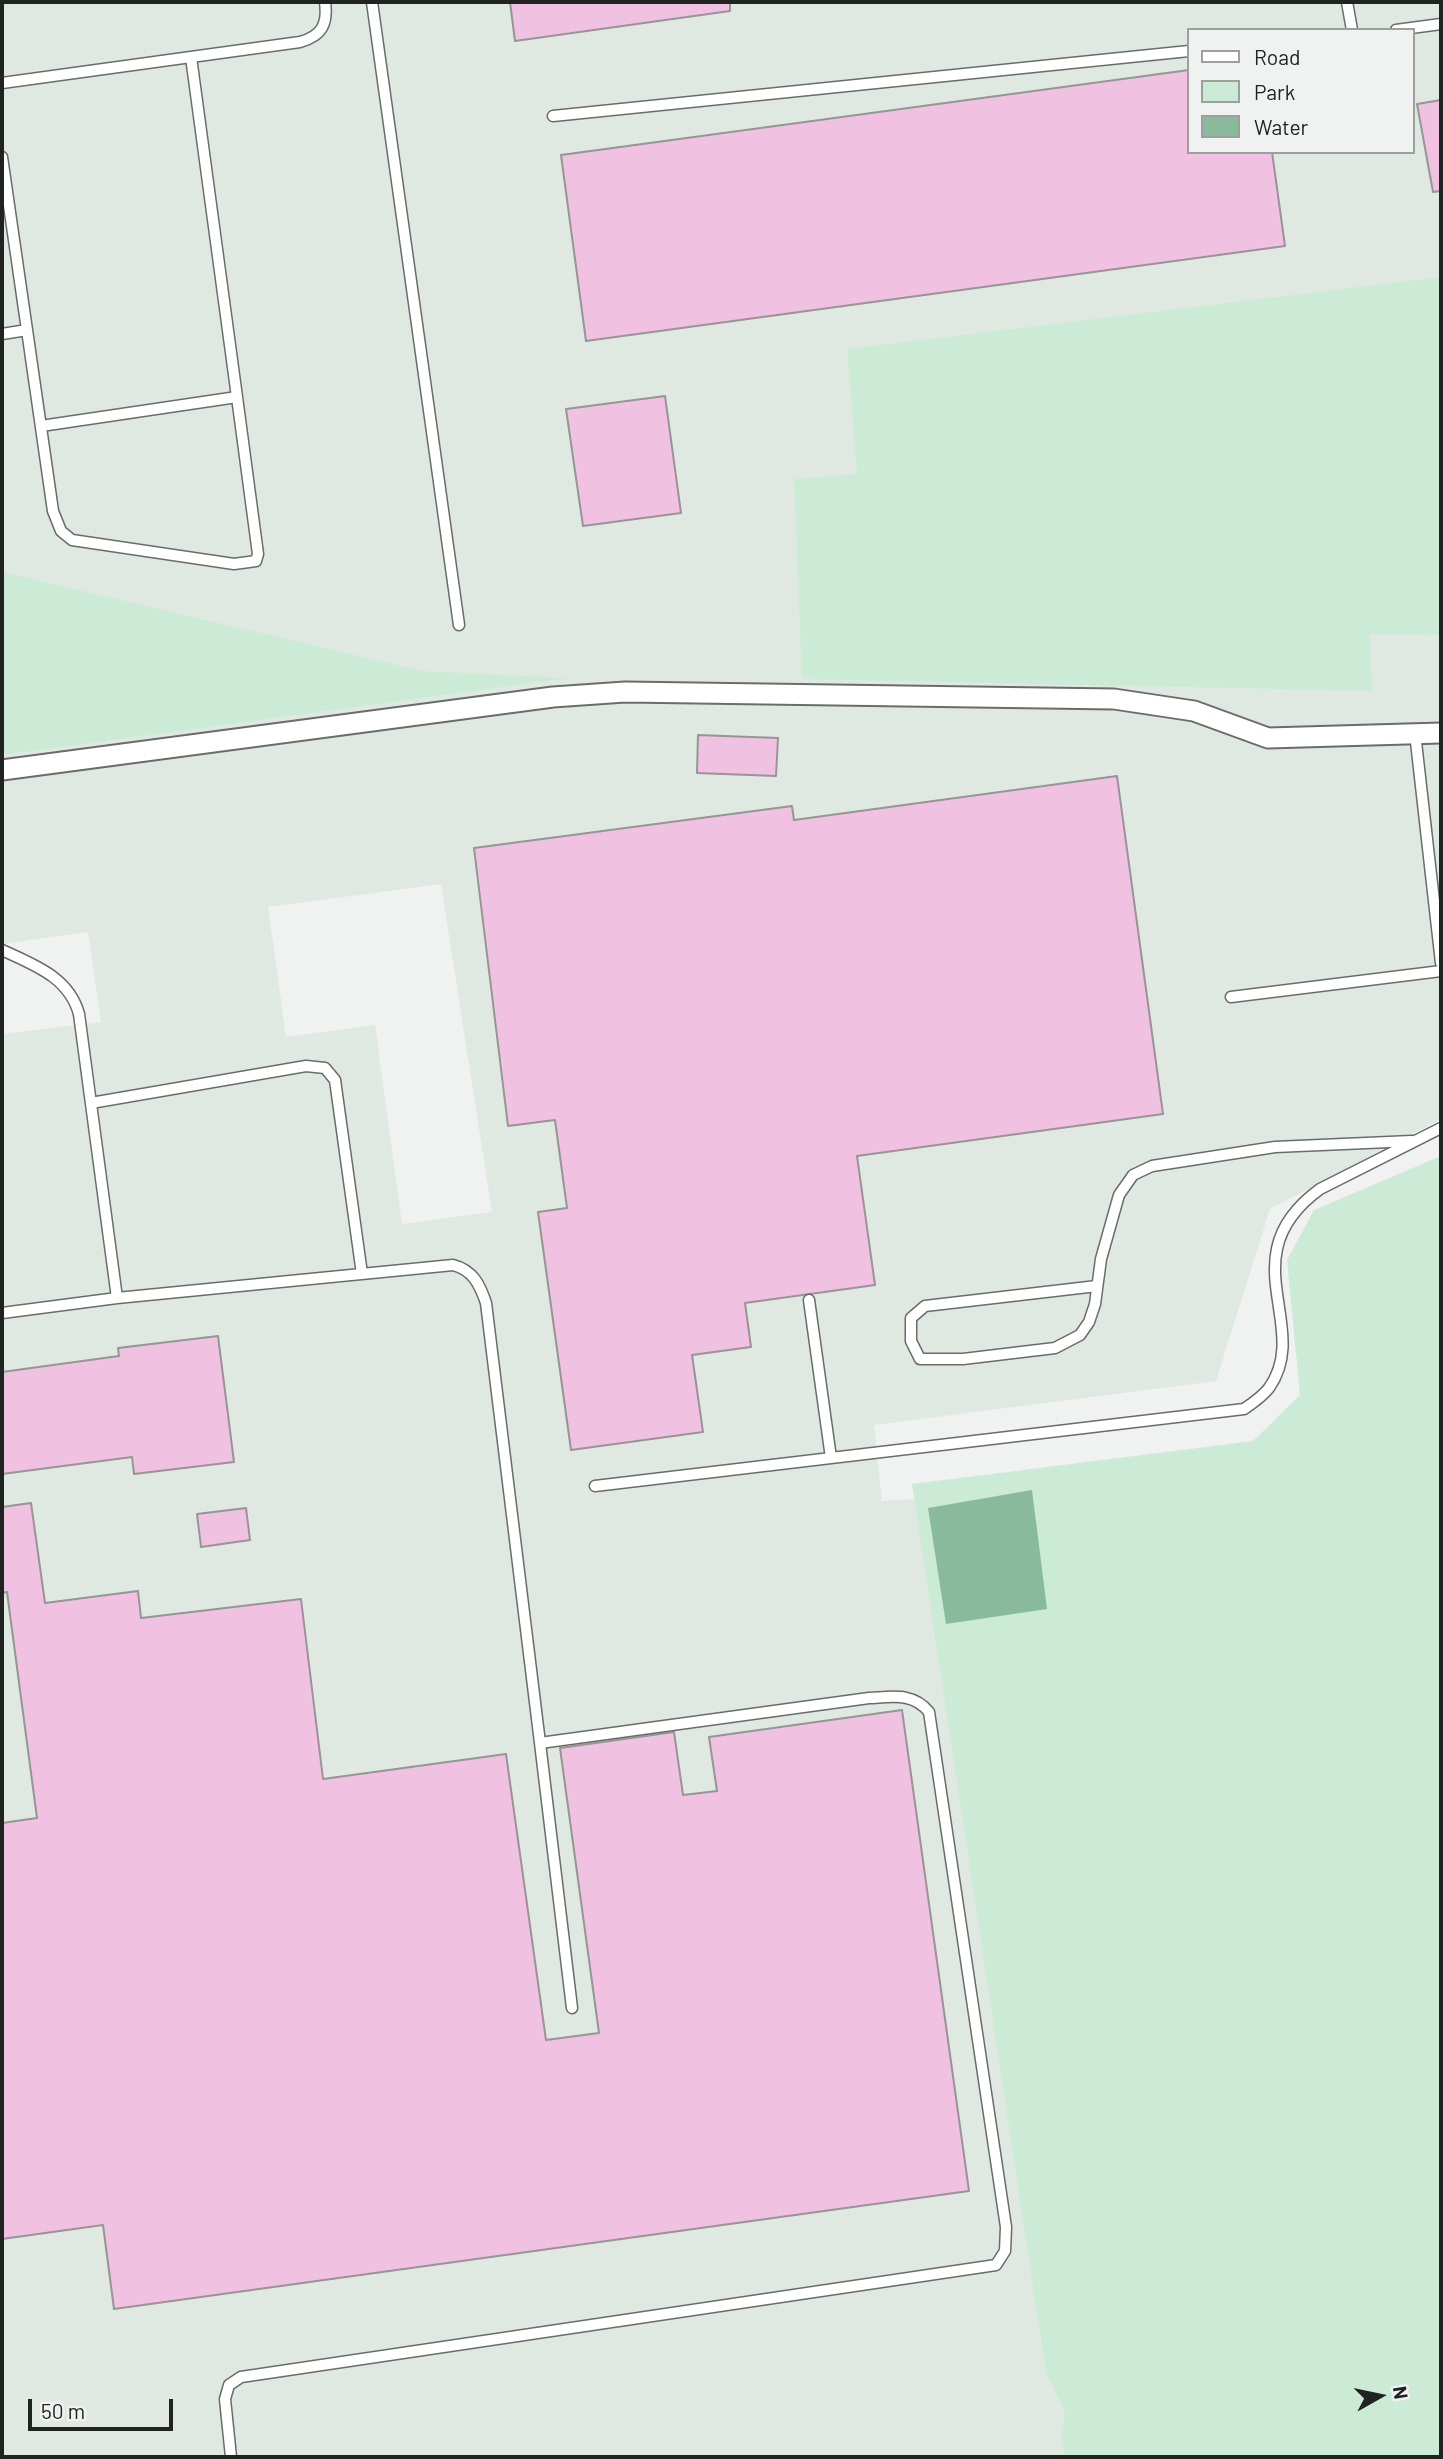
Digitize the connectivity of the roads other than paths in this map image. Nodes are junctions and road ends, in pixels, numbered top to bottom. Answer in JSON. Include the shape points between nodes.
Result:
{"nodes":[{"id":1,"x":325,"y":2,"type":"edge"},
{"id":2,"x":372,"y":2,"type":"edge"},
{"id":3,"x":1347,"y":2,"type":"edge"},
{"id":4,"x":1441,"y":24,"type":"edge"},
{"id":5,"x":1352,"y":28,"type":"edge"},
{"id":6,"x":1411,"y":28,"type":"edge"},
{"id":7,"x":1188,"y":51,"type":"edge"},
{"id":8,"x":191,"y":57,"type":"junction"},
{"id":9,"x":2,"y":83,"type":"edge"},
{"id":10,"x":553,"y":116,"type":"dead end"},
{"id":11,"x":2,"y":157,"type":"edge"},
{"id":12,"x":27,"y":330,"type":"junction"},
{"id":13,"x":2,"y":334,"type":"edge"},
{"id":14,"x":237,"y":397,"type":"junction"},
{"id":15,"x":41,"y":426,"type":"junction"},
{"id":16,"x":459,"y":625,"type":"dead end"},
{"id":17,"x":1415,"y":733,"type":"junction"},
{"id":18,"x":1441,"y":733,"type":"edge"},
{"id":19,"x":2,"y":770,"type":"edge"},
{"id":20,"x":1440,"y":944,"type":"edge"},
{"id":21,"x":2,"y":950,"type":"edge"},
{"id":22,"x":1441,"y":963,"type":"edge"},
{"id":23,"x":1441,"y":971,"type":"edge"},
{"id":24,"x":1231,"y":997,"type":"dead end"},
{"id":25,"x":91,"y":1103,"type":"junction"},
{"id":26,"x":1441,"y":1128,"type":"edge"},
{"id":27,"x":1416,"y":1141,"type":"junction"},
{"id":28,"x":362,"y":1274,"type":"junction"},
{"id":29,"x":1097,"y":1286,"type":"junction"},
{"id":30,"x":117,"y":1298,"type":"junction"},
{"id":31,"x":809,"y":1300,"type":"dead end"},
{"id":32,"x":2,"y":1313,"type":"edge"},
{"id":33,"x":831,"y":1458,"type":"junction"},
{"id":34,"x":595,"y":1486,"type":"dead end"},
{"id":35,"x":540,"y":1743,"type":"junction"},
{"id":36,"x":572,"y":2008,"type":"dead end"},
{"id":37,"x":231,"y":2457,"type":"edge"}],
"edges":[{"from":1,"to":8,"type":"lane","via":[[325,25],[311,39]]},
{"from":2,"to":16,"type":"lane"},
{"from":3,"to":5,"type":"lane"},
{"from":4,"to":6,"type":"lane"},
{"from":7,"to":10,"type":"lane"},
{"from":8,"to":9,"type":"lane"},
{"from":8,"to":14,"type":"lane"},
{"from":11,"to":12,"type":"lane"},
{"from":12,"to":13,"type":"lane"},
{"from":12,"to":15,"type":"lane"},
{"from":14,"to":15,"type":"lane"},
{"from":14,"to":15,"type":"lane","via":[[258,554],[252,563],[72,540],[61,531],[53,511]]},
{"from":17,"to":18,"type":"street"},
{"from":17,"to":19,"type":"street","via":[[1268,738],[1195,711],[1114,699],[625,692],[553,697]]},
{"from":17,"to":20,"type":"lane"},
{"from":20,"to":22,"type":"lane"},
{"from":21,"to":25,"type":"lane","via":[[40,967],[76,1001]]},
{"from":23,"to":24,"type":"lane"},
{"from":25,"to":28,"type":"lane","via":[[306,1066],[325,1068],[335,1080]]},
{"from":25,"to":30,"type":"lane"},
{"from":26,"to":27,"type":"lane"},
{"from":27,"to":29,"type":"lane","via":[[1275,1147],[1153,1166],[1133,1175],[1119,1195]]},
{"from":27,"to":33,"type":"lane","via":[[1320,1189],[1293,1212],[1276,1246],[1280,1362],[1271,1385],[1244,1409]]},
{"from":28,"to":30,"type":"lane"},
{"from":28,"to":35,"type":"lane","via":[[453,1265],[473,1275],[484,1295]]},
{"from":29,"to":29,"type":"lane","via":[[1090,1322],[1080,1335],[1055,1348],[920,1359],[911,1341],[911,1318],[925,1306]]},
{"from":30,"to":32,"type":"lane"},
{"from":31,"to":33,"type":"lane"},
{"from":33,"to":34,"type":"lane"},
{"from":35,"to":36,"type":"lane"},
{"from":35,"to":37,"type":"lane","via":[[869,1698],[900,1696],[923,1705],[929,1712],[981,2058],[1006,2227],[1004,2252],[996,2265],[241,2377],[229,2385],[225,2399]]}]}
